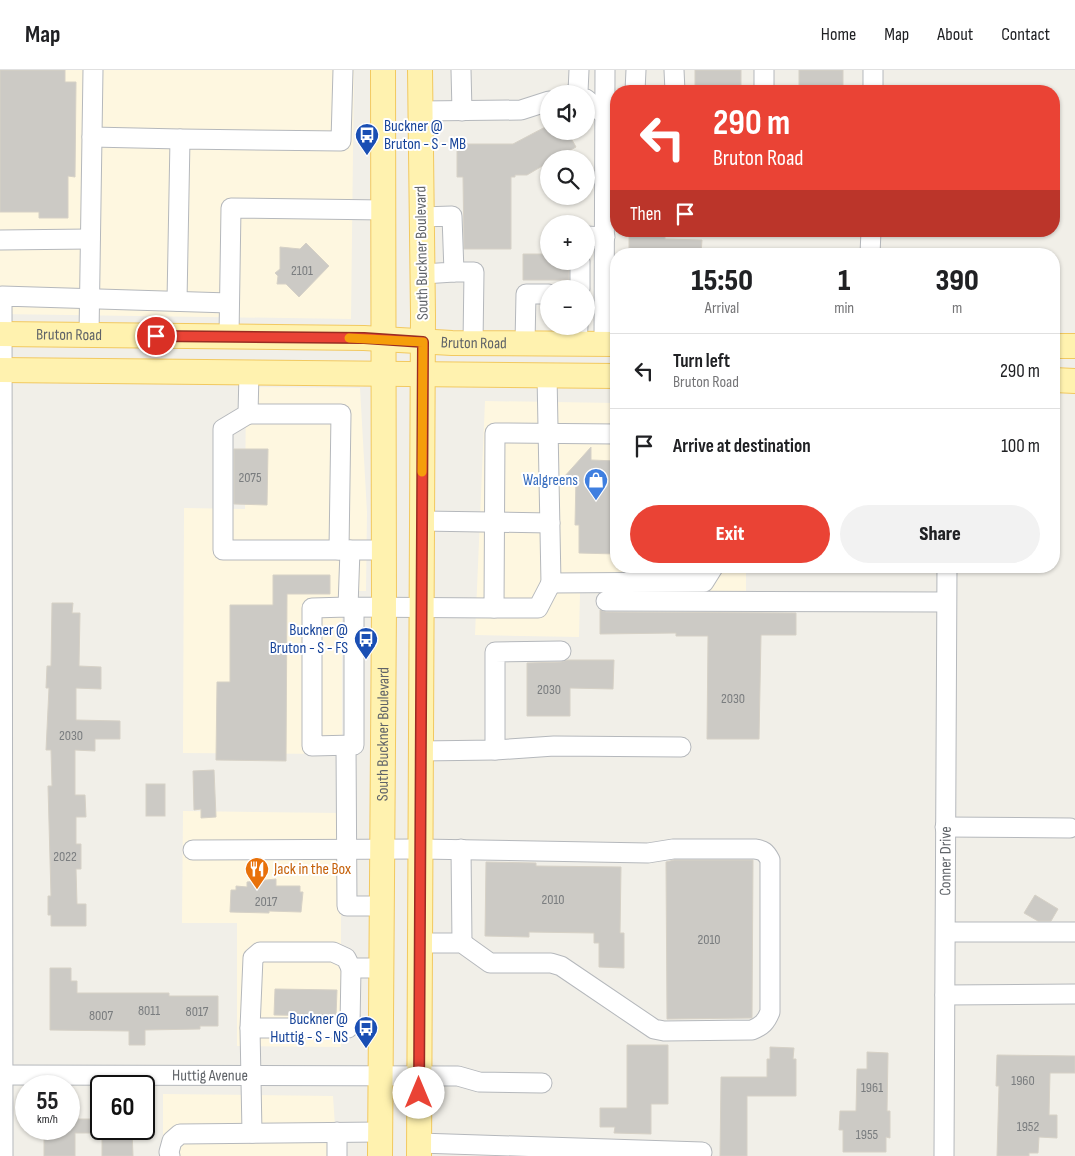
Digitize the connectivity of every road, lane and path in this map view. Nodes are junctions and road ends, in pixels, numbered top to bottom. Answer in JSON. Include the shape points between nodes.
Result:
{"nodes":[{"id":1,"x":93,"y":70,"type":"edge"},
{"id":2,"x":343,"y":70,"type":"edge"},
{"id":3,"x":383,"y":70,"type":"edge"},
{"id":4,"x":420,"y":70,"type":"edge"},
{"id":5,"x":461,"y":70,"type":"edge"},
{"id":6,"x":579,"y":70,"type":"edge"},
{"id":7,"x":606,"y":70,"type":"edge"},
{"id":8,"x":636,"y":70,"type":"edge"},
{"id":9,"x":674,"y":70,"type":"edge"},
{"id":10,"x":764,"y":70,"type":"edge"},
{"id":11,"x":873,"y":70,"type":"edge"},
{"id":12,"x":579,"y":85,"type":"edge"},
{"id":13,"x":635,"y":85,"type":"edge"},
{"id":14,"x":675,"y":85,"type":"edge"},
{"id":15,"x":764,"y":85,"type":"edge"},
{"id":16,"x":873,"y":85,"type":"edge"},
{"id":17,"x":540,"y":104,"type":"edge"},
{"id":18,"x":595,"y":107,"type":"edge"},
{"id":19,"x":420,"y":111,"type":"junction"},
{"id":20,"x":462,"y":111,"type":"junction"},
{"id":21,"x":605,"y":115,"type":"junction"},
{"id":22,"x":92,"y":137,"type":"junction"},
{"id":23,"x":180,"y":138,"type":"junction"},
{"id":24,"x":384,"y":210,"type":"junction"},
{"id":25,"x":422,"y":217,"type":"junction"},
{"id":26,"x":595,"y":236,"type":"edge"},
{"id":27,"x":90,"y":239,"type":"junction"},
{"id":28,"x":0,"y":240,"type":"edge"},
{"id":29,"x":454,"y":272,"type":"junction"},
{"id":30,"x":604,"y":273,"type":"junction"},
{"id":31,"x":422,"y":274,"type":"junction"},
{"id":32,"x":580,"y":274,"type":"edge"},
{"id":33,"x":540,"y":294,"type":"edge"},
{"id":34,"x":1,"y":296,"type":"edge"},
{"id":35,"x":90,"y":299,"type":"junction"},
{"id":36,"x":178,"y":301,"type":"junction"},
{"id":37,"x":230,"y":303,"type":"junction"},
{"id":38,"x":1,"y":334,"type":"edge"},
{"id":39,"x":89,"y":335,"type":"junction"},
{"id":40,"x":578,"y":335,"type":"edge"},
{"id":41,"x":229,"y":336,"type":"junction"},
{"id":42,"x":384,"y":340,"type":"junction"},
{"id":43,"x":423,"y":342,"type":"junction"},
{"id":44,"x":473,"y":343,"type":"junction"},
{"id":45,"x":525,"y":344,"type":"junction"},
{"id":46,"x":610,"y":344,"type":"edge"},
{"id":47,"x":1060,"y":346,"type":"edge"},
{"id":48,"x":1075,"y":346,"type":"edge"},
{"id":49,"x":2,"y":370,"type":"edge"},
{"id":50,"x":249,"y":373,"type":"junction"},
{"id":51,"x":384,"y":374,"type":"junction"},
{"id":52,"x":422,"y":374,"type":"junction"},
{"id":53,"x":547,"y":375,"type":"junction"},
{"id":54,"x":610,"y":376,"type":"edge"},
{"id":55,"x":1060,"y":380,"type":"edge"},
{"id":56,"x":1075,"y":380,"type":"edge"},
{"id":57,"x":248,"y":414,"type":"junction"},
{"id":58,"x":548,"y":434,"type":"junction"},
{"id":59,"x":610,"y":434,"type":"edge"},
{"id":60,"x":1,"y":466,"type":"edge"},
{"id":61,"x":422,"y":521,"type":"junction"},
{"id":62,"x":494,"y":522,"type":"junction"},
{"id":63,"x":550,"y":523,"type":"junction"},
{"id":64,"x":344,"y":550,"type":"junction"},
{"id":65,"x":382,"y":550,"type":"junction"},
{"id":66,"x":710,"y":573,"type":"edge"},
{"id":67,"x":946,"y":573,"type":"edge"},
{"id":68,"x":551,"y":583,"type":"junction"},
{"id":69,"x":606,"y":601,"type":"dead end"},
{"id":70,"x":946,"y":602,"type":"junction"},
{"id":71,"x":351,"y":607,"type":"junction"},
{"id":72,"x":384,"y":608,"type":"junction"},
{"id":73,"x":422,"y":608,"type":"junction"},
{"id":74,"x":494,"y":608,"type":"junction"},
{"id":75,"x":561,"y":651,"type":"dead end"},
{"id":76,"x":350,"y":746,"type":"junction"},
{"id":77,"x":382,"y":746,"type":"junction"},
{"id":78,"x":681,"y":747,"type":"dead end"},
{"id":79,"x":495,"y":750,"type":"junction"},
{"id":80,"x":420,"y":751,"type":"junction"},
{"id":81,"x":946,"y":827,"type":"junction"},
{"id":82,"x":1070,"y":828,"type":"dead end"},
{"id":83,"x":381,"y":848,"type":"junction"},
{"id":84,"x":420,"y":848,"type":"junction"},
{"id":85,"x":347,"y":849,"type":"junction"},
{"id":86,"x":461,"y":849,"type":"junction"},
{"id":87,"x":193,"y":850,"type":"dead end"},
{"id":88,"x":381,"y":906,"type":"junction"},
{"id":89,"x":946,"y":932,"type":"junction"},
{"id":90,"x":1075,"y":932,"type":"edge"},
{"id":91,"x":420,"y":943,"type":"junction"},
{"id":92,"x":462,"y":943,"type":"junction"},
{"id":93,"x":2,"y":958,"type":"edge"},
{"id":94,"x":351,"y":968,"type":"junction"},
{"id":95,"x":381,"y":968,"type":"junction"},
{"id":96,"x":1075,"y":994,"type":"edge"},
{"id":97,"x":945,"y":995,"type":"junction"},
{"id":98,"x":350,"y":1016,"type":"junction"},
{"id":99,"x":380,"y":1016,"type":"junction"},
{"id":100,"x":250,"y":1028,"type":"junction"},
{"id":101,"x":2,"y":1076,"type":"edge"},
{"id":102,"x":251,"y":1076,"type":"junction"},
{"id":103,"x":380,"y":1076,"type":"junction"},
{"id":104,"x":419,"y":1076,"type":"junction"},
{"id":105,"x":542,"y":1083,"type":"dead end"},
{"id":106,"x":337,"y":1132,"type":"junction"},
{"id":107,"x":380,"y":1132,"type":"junction"},
{"id":108,"x":252,"y":1133,"type":"junction"},
{"id":109,"x":419,"y":1149,"type":"edge"},
{"id":110,"x":702,"y":1152,"type":"dead end"},
{"id":111,"x":4,"y":1156,"type":"edge"},
{"id":112,"x":170,"y":1156,"type":"edge"},
{"id":113,"x":337,"y":1156,"type":"edge"},
{"id":114,"x":380,"y":1156,"type":"edge"},
{"id":115,"x":944,"y":1156,"type":"edge"}],
"edges":[{"from":1,"to":22,"type":"street"},
{"from":2,"to":23,"type":"street","via":[[341,141]]},
{"from":3,"to":24,"type":"main road","name":"South Buckner Boulevard"},
{"from":4,"to":19,"type":"main road","name":"South Buckner Boulevard"},
{"from":5,"to":20,"type":"street"},
{"from":6,"to":12,"type":"street"},
{"from":7,"to":21,"type":"street"},
{"from":8,"to":13,"type":"street"},
{"from":9,"to":14,"type":"street"},
{"from":10,"to":15,"type":"street"},
{"from":11,"to":16,"type":"street"},
{"from":17,"to":20,"type":"street","via":[[521,110]]},
{"from":18,"to":21,"type":"street"},
{"from":19,"to":20,"type":"street"},
{"from":19,"to":25,"type":"main road","name":"South Buckner Boulevard"},
{"from":21,"to":26,"type":"street"},
{"from":22,"to":23,"type":"street"},
{"from":22,"to":27,"type":"street"},
{"from":23,"to":36,"type":"street"},
{"from":24,"to":37,"type":"street","via":[[231,208]]},
{"from":24,"to":42,"type":"main road","name":"South Buckner Boulevard"},
{"from":25,"to":29,"type":"street","via":[[452,216]]},
{"from":25,"to":31,"type":"main road","name":"South Buckner Boulevard"},
{"from":26,"to":30,"type":"street"},
{"from":27,"to":28,"type":"street"},
{"from":27,"to":35,"type":"street"},
{"from":29,"to":31,"type":"street"},
{"from":29,"to":44,"type":"street","via":[[474,272]]},
{"from":30,"to":32,"type":"street"},
{"from":30,"to":46,"type":"street"},
{"from":31,"to":43,"type":"main road","name":"South Buckner Boulevard"},
{"from":33,"to":45,"type":"street","via":[[526,294]]},
{"from":34,"to":35,"type":"street"},
{"from":34,"to":38,"type":"street"},
{"from":35,"to":36,"type":"street"},
{"from":35,"to":39,"type":"street"},
{"from":36,"to":37,"type":"street"},
{"from":37,"to":41,"type":"street"},
{"from":38,"to":39,"type":"main road","name":"Bruton Road"},
{"from":38,"to":49,"type":"street"},
{"from":39,"to":41,"type":"main road","name":"Bruton Road"},
{"from":40,"to":45,"type":"main road","name":"Bruton Road"},
{"from":40,"to":46,"type":"main road","name":"Bruton Road"},
{"from":41,"to":42,"type":"main road","name":"Bruton Road"},
{"from":42,"to":43,"type":"main road","name":"Bruton Road"},
{"from":42,"to":51,"type":"main road","name":"South Buckner Boulevard"},
{"from":43,"to":44,"type":"main road","name":"Bruton Road"},
{"from":43,"to":52,"type":"main road","name":"South Buckner Boulevard"},
{"from":44,"to":45,"type":"main road","name":"Bruton Road"},
{"from":47,"to":48,"type":"main road"},
{"from":49,"to":50,"type":"main road","name":"Bruton Road"},
{"from":49,"to":60,"type":"street"},
{"from":50,"to":51,"type":"main road","name":"Bruton Road"},
{"from":50,"to":57,"type":"street"},
{"from":51,"to":52,"type":"main road","name":"Bruton Road"},
{"from":51,"to":65,"type":"main road","name":"South Buckner Boulevard"},
{"from":52,"to":53,"type":"main road","name":"Bruton Road"},
{"from":52,"to":61,"type":"main road","name":"South Buckner Boulevard"},
{"from":53,"to":54,"type":"main road","name":"Bruton Road"},
{"from":53,"to":58,"type":"street"},
{"from":55,"to":56,"type":"main road"},
{"from":57,"to":64,"type":"street","via":[[341,414]]},
{"from":57,"to":64,"type":"street","via":[[223,429],[223,550]]},
{"from":58,"to":59,"type":"street"},
{"from":58,"to":62,"type":"street","via":[[495,434]]},
{"from":58,"to":63,"type":"street"},
{"from":60,"to":93,"type":"street"},
{"from":61,"to":62,"type":"street"},
{"from":61,"to":73,"type":"main road","name":"South Buckner Boulevard"},
{"from":62,"to":63,"type":"street"},
{"from":62,"to":74,"type":"street"},
{"from":63,"to":68,"type":"street"},
{"from":64,"to":65,"type":"street"},
{"from":64,"to":71,"type":"street"},
{"from":65,"to":72,"type":"main road","name":"South Buckner Boulevard"},
{"from":66,"to":68,"type":"street","via":[[704,582]]},
{"from":67,"to":70,"type":"street","name":"Conner Drive"},
{"from":68,"to":74,"type":"street","via":[[538,608]]},
{"from":69,"to":70,"type":"street"},
{"from":70,"to":81,"type":"street","name":"Conner Drive"},
{"from":71,"to":72,"type":"street"},
{"from":71,"to":76,"type":"street"},
{"from":71,"to":76,"type":"street","via":[[312,608],[312,746]]},
{"from":72,"to":73,"type":"street"},
{"from":72,"to":77,"type":"main road","name":"South Buckner Boulevard"},
{"from":73,"to":74,"type":"street"},
{"from":73,"to":80,"type":"main road","name":"South Buckner Boulevard"},
{"from":75,"to":79,"type":"street","via":[[495,652]]},
{"from":76,"to":77,"type":"street"},
{"from":76,"to":85,"type":"street"},
{"from":77,"to":83,"type":"main road","name":"South Buckner Boulevard"},
{"from":78,"to":79,"type":"street","via":[[554,746]]},
{"from":79,"to":80,"type":"street"},
{"from":80,"to":84,"type":"main road","name":"South Buckner Boulevard"},
{"from":81,"to":82,"type":"street"},
{"from":81,"to":89,"type":"street","name":"Conner Drive"},
{"from":83,"to":84,"type":"street"},
{"from":83,"to":85,"type":"street"},
{"from":83,"to":88,"type":"main road","name":"South Buckner Boulevard"},
{"from":84,"to":86,"type":"street"},
{"from":84,"to":91,"type":"main road","name":"South Buckner Boulevard"},
{"from":85,"to":87,"type":"street"},
{"from":85,"to":88,"type":"street","via":[[347,906]]},
{"from":86,"to":92,"type":"street"},
{"from":86,"to":92,"type":"street","via":[[648,853],[673,848],[762,850],[770,860],[770,1012],[761,1026],[752,1030],[654,1029],[561,966],[490,963]]},
{"from":88,"to":95,"type":"main road","name":"South Buckner Boulevard"},
{"from":89,"to":90,"type":"street"},
{"from":89,"to":97,"type":"street","name":"Conner Drive"},
{"from":91,"to":92,"type":"street"},
{"from":91,"to":104,"type":"main road","name":"South Buckner Boulevard"},
{"from":93,"to":101,"type":"street"},
{"from":94,"to":95,"type":"street"},
{"from":94,"to":98,"type":"street"},
{"from":94,"to":100,"type":"street","via":[[346,958],[333,952],[256,954],[253,958]]},
{"from":95,"to":99,"type":"main road","name":"South Buckner Boulevard"},
{"from":96,"to":97,"type":"street"},
{"from":97,"to":115,"type":"street","name":"Conner Drive"},
{"from":98,"to":99,"type":"street"},
{"from":98,"to":100,"type":"street","via":[[350,1025],[345,1029]]},
{"from":99,"to":103,"type":"main road","name":"South Buckner Boulevard"},
{"from":100,"to":102,"type":"street"},
{"from":101,"to":102,"type":"street","name":"Huttig Avenue"},
{"from":101,"to":111,"type":"street"},
{"from":102,"to":103,"type":"street","name":"Huttig Avenue"},
{"from":102,"to":108,"type":"street"},
{"from":103,"to":104,"type":"street","name":"Huttig Avenue"},
{"from":103,"to":107,"type":"main road","name":"South Buckner Boulevard"},
{"from":104,"to":105,"type":"street","name":"Huttig Avenue","via":[[458,1076],[479,1082]]},
{"from":104,"to":109,"type":"main road","name":"South Buckner Boulevard"},
{"from":106,"to":107,"type":"street"},
{"from":106,"to":108,"type":"street"},
{"from":106,"to":113,"type":"street"},
{"from":107,"to":114,"type":"main road","name":"South Buckner Boulevard"},
{"from":108,"to":112,"type":"street","via":[[180,1134],[172,1141]]},
{"from":109,"to":110,"type":"street"}]}
